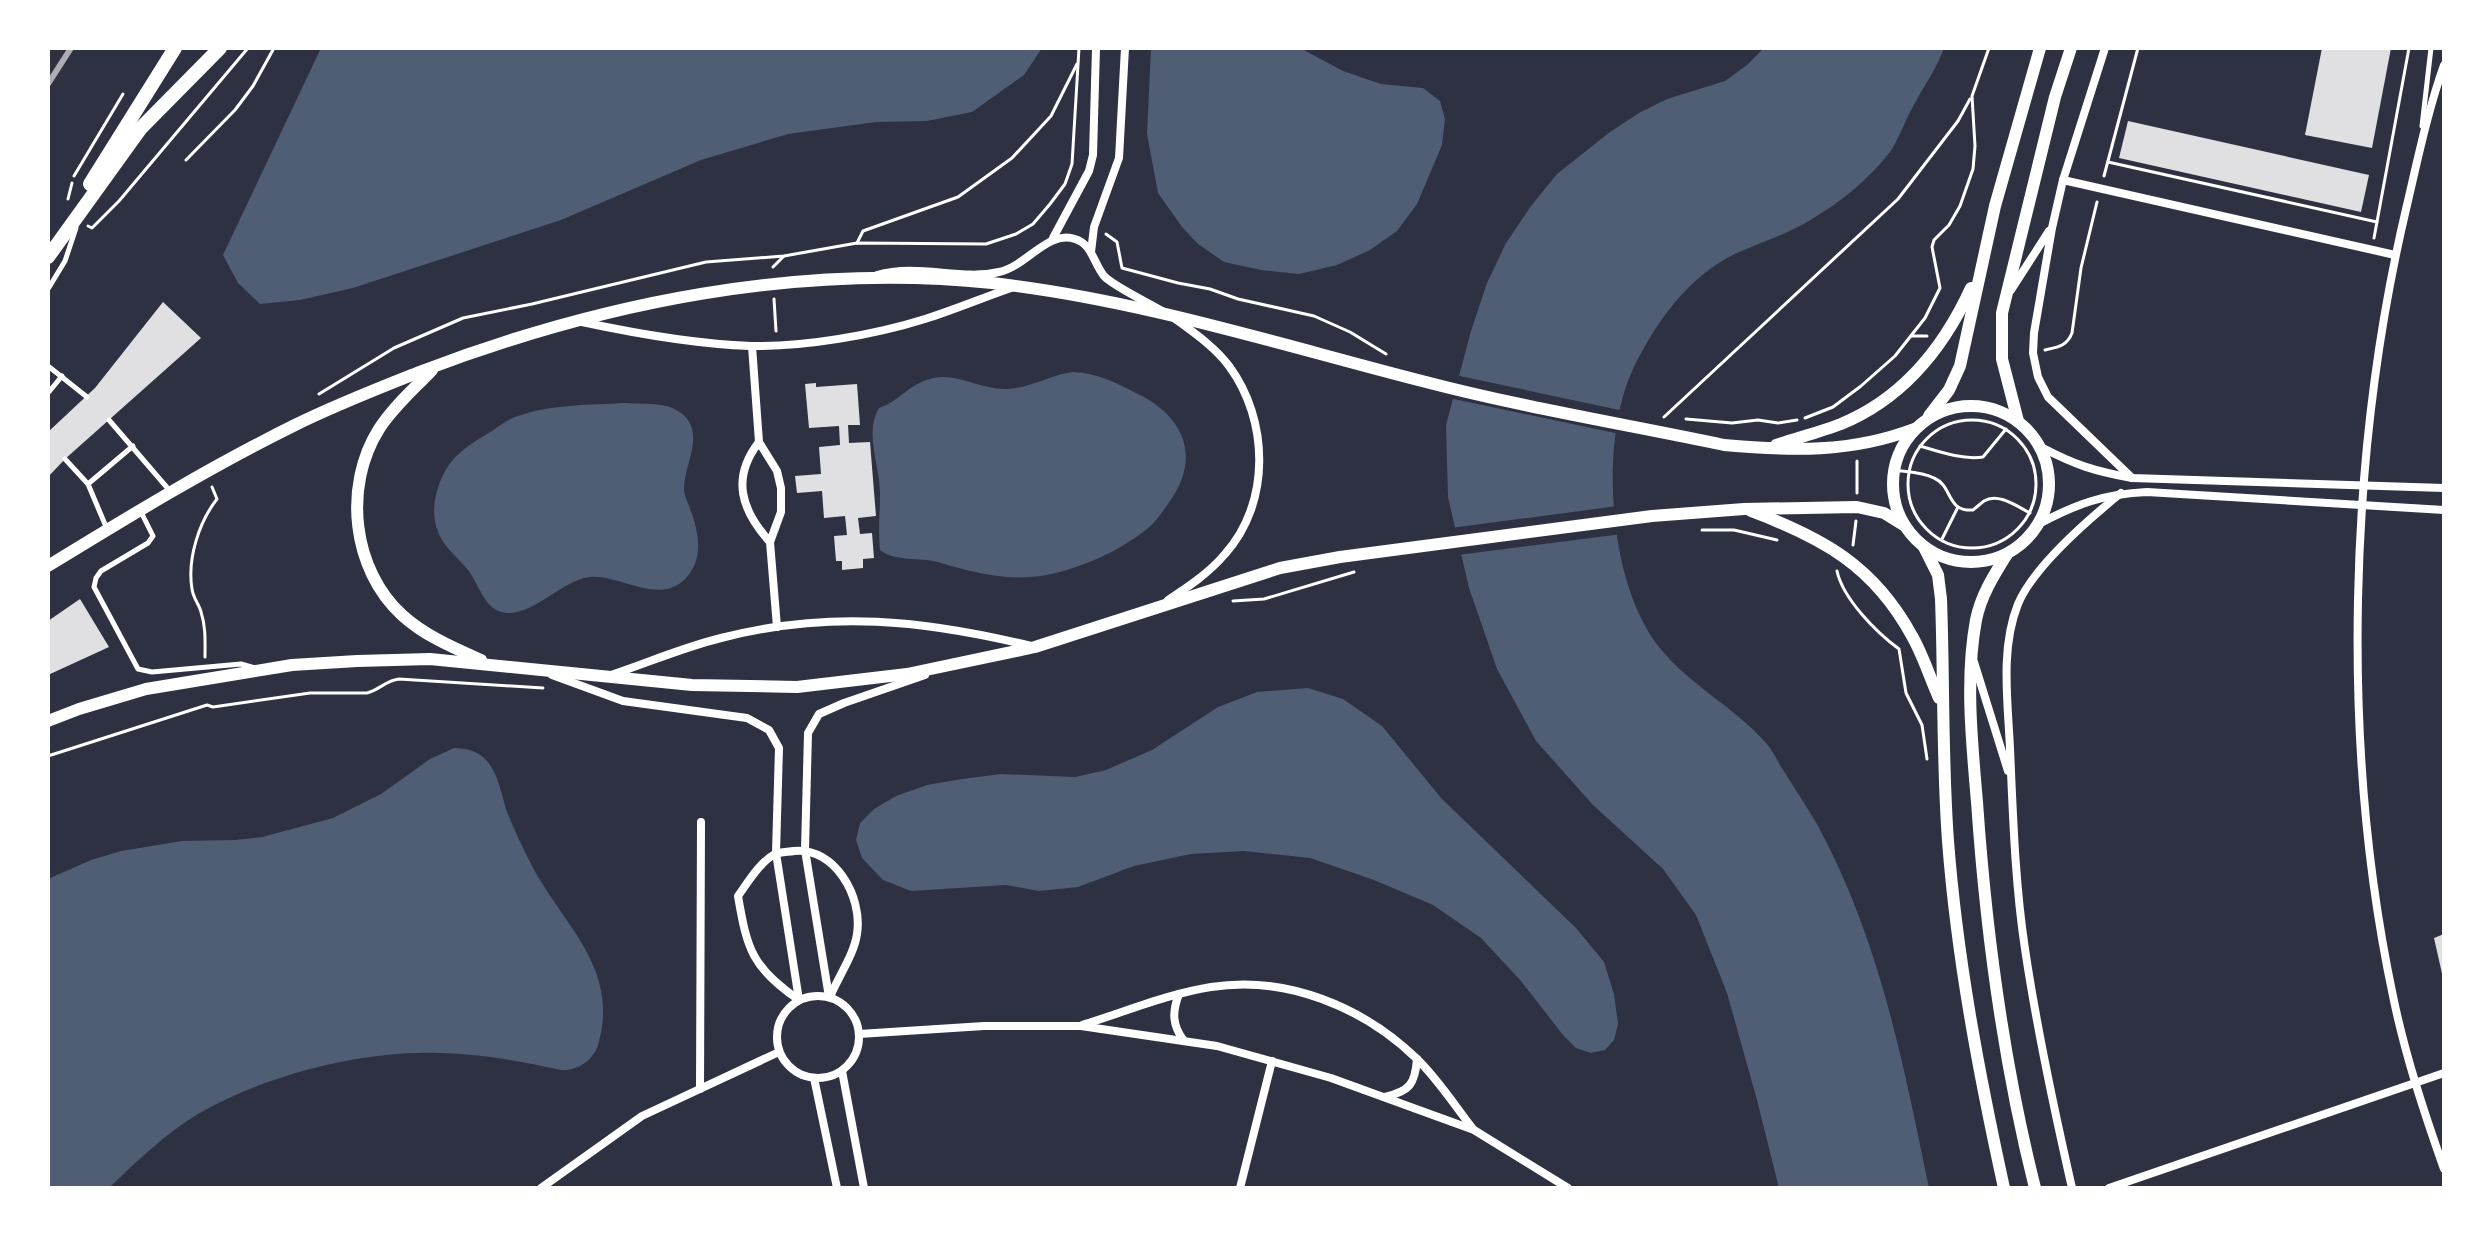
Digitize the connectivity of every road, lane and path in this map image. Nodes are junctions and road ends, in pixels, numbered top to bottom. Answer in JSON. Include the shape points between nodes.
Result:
{"nodes":[{"id":1,"x":175,"y":48,"type":"edge"},
{"id":2,"x":220,"y":48,"type":"edge"},
{"id":3,"x":274,"y":48,"type":"edge"},
{"id":4,"x":1096,"y":48,"type":"edge"},
{"id":5,"x":1125,"y":48,"type":"edge"},
{"id":6,"x":1989,"y":48,"type":"edge"},
{"id":7,"x":2040,"y":48,"type":"edge"},
{"id":8,"x":2071,"y":48,"type":"edge"},
{"id":9,"x":2105,"y":48,"type":"edge"},
{"id":10,"x":2409,"y":48,"type":"edge"},
{"id":11,"x":2431,"y":48,"type":"edge"},
{"id":12,"x":1079,"y":60,"type":"dead end"},
{"id":13,"x":2444,"y":65,"type":"edge"},
{"id":14,"x":1972,"y":96,"type":"junction"},
{"id":15,"x":2419,"y":156,"type":"junction"},
{"id":16,"x":186,"y":160,"type":"dead end"},
{"id":17,"x":2108,"y":162,"type":"dead end"},
{"id":18,"x":2063,"y":180,"type":"junction"},
{"id":19,"x":1050,"y":204,"type":"dead end"},
{"id":20,"x":82,"y":209,"type":"junction"},
{"id":21,"x":1067,"y":213,"type":"junction"},
{"id":22,"x":2377,"y":222,"type":"junction"},
{"id":23,"x":1094,"y":227,"type":"junction"},
{"id":24,"x":2052,"y":228,"type":"junction"},
{"id":25,"x":1053,"y":238,"type":"junction"},
{"id":26,"x":857,"y":243,"type":"dead end"},
{"id":27,"x":2372,"y":249,"type":"junction"},
{"id":28,"x":1091,"y":252,"type":"junction"},
{"id":29,"x":2395,"y":255,"type":"junction"},
{"id":30,"x":48,"y":256,"type":"edge"},
{"id":31,"x":784,"y":256,"type":"dead end"},
{"id":32,"x":1981,"y":267,"type":"junction"},
{"id":33,"x":860,"y":279,"type":"junction"},
{"id":34,"x":773,"y":285,"type":"junction"},
{"id":35,"x":1015,"y":287,"type":"junction"},
{"id":36,"x":48,"y":289,"type":"edge"},
{"id":37,"x":2004,"y":301,"type":"junction"},
{"id":38,"x":1174,"y":317,"type":"junction"},
{"id":39,"x":575,"y":321,"type":"junction"},
{"id":40,"x":1911,"y":336,"type":"junction"},
{"id":41,"x":1934,"y":336,"type":"dead end"},
{"id":42,"x":777,"y":345,"type":"junction"},
{"id":43,"x":752,"y":346,"type":"junction"},
{"id":44,"x":1387,"y":355,"type":"dead end"},
{"id":45,"x":437,"y":365,"type":"junction"},
{"id":46,"x":48,"y":366,"type":"edge"},
{"id":47,"x":62,"y":376,"type":"junction"},
{"id":48,"x":48,"y":393,"type":"edge"},
{"id":49,"x":87,"y":397,"type":"dead end"},
{"id":50,"x":1841,"y":401,"type":"junction"},
{"id":51,"x":1927,"y":418,"type":"junction"},
{"id":52,"x":1851,"y":419,"type":"junction"},
{"id":53,"x":109,"y":420,"type":"dead end"},
{"id":54,"x":2018,"y":421,"type":"junction"},
{"id":55,"x":1914,"y":429,"type":"junction"},
{"id":56,"x":2005,"y":429,"type":"junction"},
{"id":57,"x":759,"y":442,"type":"junction"},
{"id":58,"x":1919,"y":445,"type":"junction"},
{"id":59,"x":133,"y":446,"type":"junction"},
{"id":60,"x":1857,"y":446,"type":"junction"},
{"id":61,"x":2041,"y":447,"type":"junction"},
{"id":62,"x":1764,"y":449,"type":"junction"},
{"id":63,"x":65,"y":459,"type":"dead end"},
{"id":64,"x":1894,"y":470,"type":"junction"},
{"id":65,"x":1909,"y":472,"type":"junction"},
{"id":66,"x":203,"y":475,"type":"junction"},
{"id":67,"x":2132,"y":478,"type":"junction"},
{"id":68,"x":2147,"y":478,"type":"junction"},
{"id":69,"x":88,"y":484,"type":"junction"},
{"id":70,"x":2364,"y":485,"type":"junction"},
{"id":71,"x":2444,"y":488,"type":"edge"},
{"id":72,"x":171,"y":492,"type":"junction"},
{"id":73,"x":2147,"y":492,"type":"junction"},
{"id":74,"x":2121,"y":493,"type":"junction"},
{"id":75,"x":2364,"y":505,"type":"junction"},
{"id":76,"x":1857,"y":507,"type":"junction"},
{"id":77,"x":1958,"y":507,"type":"junction"},
{"id":78,"x":1744,"y":509,"type":"junction"},
{"id":79,"x":140,"y":510,"type":"junction"},
{"id":80,"x":2444,"y":510,"type":"edge"},
{"id":81,"x":2037,"y":518,"type":"junction"},
{"id":82,"x":1905,"y":526,"type":"junction"},
{"id":83,"x":1694,"y":529,"type":"dead end"},
{"id":84,"x":107,"y":530,"type":"junction"},
{"id":85,"x":1776,"y":540,"type":"dead end"},
{"id":86,"x":1941,"y":540,"type":"junction"},
{"id":87,"x":770,"y":542,"type":"junction"},
{"id":88,"x":1924,"y":547,"type":"junction"},
{"id":89,"x":2007,"y":554,"type":"junction"},
{"id":90,"x":1845,"y":558,"type":"junction"},
{"id":91,"x":48,"y":566,"type":"edge"},
{"id":92,"x":1161,"y":605,"type":"junction"},
{"id":93,"x":777,"y":627,"type":"junction"},
{"id":94,"x":1035,"y":647,"type":"junction"},
{"id":95,"x":1971,"y":651,"type":"junction"},
{"id":96,"x":490,"y":664,"type":"junction"},
{"id":97,"x":953,"y":666,"type":"junction"},
{"id":98,"x":205,"y":667,"type":"junction"},
{"id":99,"x":259,"y":670,"type":"junction"},
{"id":100,"x":543,"y":671,"type":"junction"},
{"id":101,"x":606,"y":677,"type":"junction"},
{"id":102,"x":1943,"y":706,"type":"junction"},
{"id":103,"x":48,"y":721,"type":"edge"},
{"id":104,"x":1927,"y":761,"type":"dead end"},
{"id":105,"x":2012,"y":783,"type":"junction"},
{"id":106,"x":701,"y":822,"type":"dead end"},
{"id":107,"x":805,"y":850,"type":"junction"},
{"id":108,"x":776,"y":853,"type":"junction"},
{"id":109,"x":1179,"y":994,"type":"junction"},
{"id":110,"x":829,"y":997,"type":"junction"},
{"id":111,"x":799,"y":1000,"type":"junction"},
{"id":112,"x":1081,"y":1026,"type":"junction"},
{"id":113,"x":859,"y":1034,"type":"junction"},
{"id":114,"x":1184,"y":1041,"type":"junction"},
{"id":115,"x":779,"y":1052,"type":"junction"},
{"id":116,"x":1417,"y":1059,"type":"junction"},
{"id":117,"x":1272,"y":1061,"type":"junction"},
{"id":118,"x":842,"y":1071,"type":"junction"},
{"id":119,"x":2444,"y":1073,"type":"edge"},
{"id":120,"x":814,"y":1078,"type":"junction"},
{"id":121,"x":2415,"y":1084,"type":"junction"},
{"id":122,"x":700,"y":1089,"type":"junction"},
{"id":123,"x":1384,"y":1097,"type":"junction"},
{"id":124,"x":1474,"y":1130,"type":"junction"},
{"id":125,"x":2444,"y":1169,"type":"edge"},
{"id":126,"x":541,"y":1188,"type":"edge"},
{"id":127,"x":837,"y":1188,"type":"edge"},
{"id":128,"x":864,"y":1188,"type":"edge"},
{"id":129,"x":1240,"y":1188,"type":"edge"},
{"id":130,"x":1568,"y":1188,"type":"edge"},
{"id":131,"x":2004,"y":1188,"type":"edge"},
{"id":132,"x":2035,"y":1188,"type":"edge"},
{"id":133,"x":2072,"y":1188,"type":"edge"},
{"id":134,"x":2109,"y":1188,"type":"edge"}],
"edges":[{"from":1,"to":30,"type":"main road"},
{"from":2,"to":20,"type":"main road","via":[[141,128]]},
{"from":3,"to":16,"type":"path","via":[[235,110]]},
{"from":4,"to":21,"type":"street","via":[[1093,155]]},
{"from":5,"to":23,"type":"street","via":[[1119,158]]},
{"from":6,"to":14,"type":"path"},
{"from":7,"to":32,"type":"street"},
{"from":8,"to":37,"type":"street"},
{"from":9,"to":18,"type":"street"},
{"from":10,"to":22,"type":"path"},
{"from":11,"to":15,"type":"lane"},
{"from":12,"to":26,"type":"path","via":[[1051,116],[1012,158],[958,197],[863,231]]},
{"from":13,"to":15,"type":"street"},
{"from":14,"to":40,"type":"path","via":[[1973,169],[1960,206],[1934,240],[1940,288]]},
{"from":14,"to":50,"type":"path","via":[[1898,199],[1664,417],[1778,423],[1799,420]]},
{"from":15,"to":29,"type":"street"},
{"from":17,"to":22,"type":"path"},
{"from":18,"to":24,"type":"street"},
{"from":18,"to":27,"type":"street"},
{"from":19,"to":21,"type":"path"},
{"from":20,"to":30,"type":"main road"},
{"from":20,"to":36,"type":"lane","via":[[65,261]]},
{"from":21,"to":25,"type":"street"},
{"from":22,"to":27,"type":"path"},
{"from":23,"to":28,"type":"street"},
{"from":23,"to":44,"type":"path","via":[[1117,242],[1122,268],[1314,316]]},
{"from":24,"to":37,"type":"street"},
{"from":24,"to":67,"type":"street","via":[[2034,333],[2038,377],[2048,397]]},
{"from":25,"to":28,"type":"street","via":[[1077,239]]},
{"from":25,"to":33,"type":"street","via":[[1002,272],[888,271]]},
{"from":27,"to":29,"type":"street"},
{"from":28,"to":38,"type":"street","via":[[1105,277]]},
{"from":29,"to":70,"type":"street","via":[[2375,368]]},
{"from":31,"to":34,"type":"path","via":[[772,268]]},
{"from":32,"to":51,"type":"street","via":[[1960,366]]},
{"from":32,"to":52,"type":"street","via":[[1959,316],[1922,367]]},
{"from":33,"to":34,"type":"street"},
{"from":33,"to":35,"type":"street"},
{"from":34,"to":39,"type":"street","via":[[658,301]]},
{"from":34,"to":42,"type":"path"},
{"from":35,"to":38,"type":"street"},
{"from":35,"to":42,"type":"street","via":[[925,319],[859,335]]},
{"from":37,"to":54,"type":"street","via":[[2002,359]]},
{"from":38,"to":62,"type":"street","via":[[1430,383]]},
{"from":38,"to":92,"type":"street","via":[[1228,365],[1248,397],[1258,432],[1260,469],[1246,523],[1227,553]]},
{"from":39,"to":43,"type":"street"},
{"from":39,"to":45,"type":"street"},
{"from":40,"to":41,"type":"path"},
{"from":40,"to":50,"type":"path"},
{"from":42,"to":43,"type":"street"},
{"from":43,"to":57,"type":"street"},
{"from":45,"to":66,"type":"street","via":[[293,426]]},
{"from":45,"to":96,"type":"street","via":[[386,421],[362,463],[358,526],[381,590],[401,614],[426,634]]},
{"from":46,"to":47,"type":"lane"},
{"from":47,"to":48,"type":"lane"},
{"from":47,"to":49,"type":"lane"},
{"from":50,"to":52,"type":"path"},
{"from":51,"to":54,"type":"street","via":[[1983,406]]},
{"from":51,"to":55,"type":"street"},
{"from":52,"to":62,"type":"street"},
{"from":53,"to":59,"type":"lane"},
{"from":54,"to":61,"type":"street"},
{"from":55,"to":60,"type":"street"},
{"from":55,"to":64,"type":"street"},
{"from":56,"to":58,"type":"path","via":[[1975,419],[1953,421]]},
{"from":56,"to":58,"type":"path","via":[[1983,457]]},
{"from":56,"to":81,"type":"path","via":[[2027,450],[2035,470]]},
{"from":57,"to":87,"type":"street","via":[[781,488],[781,512]]},
{"from":57,"to":87,"type":"street","via":[[742,474],[743,492],[749,516]]},
{"from":58,"to":65,"type":"path"},
{"from":59,"to":69,"type":"lane"},
{"from":59,"to":72,"type":"lane"},
{"from":60,"to":62,"type":"street"},
{"from":60,"to":76,"type":"path"},
{"from":61,"to":67,"type":"street","via":[[2075,465]]},
{"from":61,"to":81,"type":"street","via":[[2050,486],[2047,506]]},
{"from":63,"to":69,"type":"lane"},
{"from":64,"to":65,"type":"path"},
{"from":64,"to":82,"type":"street","via":[[1893,493]]},
{"from":65,"to":77,"type":"path","via":[[1940,482]]},
{"from":65,"to":86,"type":"path","via":[[1911,507]]},
{"from":66,"to":72,"type":"street"},
{"from":66,"to":98,"type":"path","via":[[217,499],[199,534],[191,572],[204,623]]},
{"from":67,"to":68,"type":"street"},
{"from":68,"to":70,"type":"street"},
{"from":68,"to":73,"type":"street"},
{"from":69,"to":84,"type":"lane"},
{"from":70,"to":71,"type":"street"},
{"from":70,"to":75,"type":"street"},
{"from":72,"to":79,"type":"street"},
{"from":73,"to":74,"type":"street"},
{"from":73,"to":75,"type":"street"},
{"from":74,"to":81,"type":"street"},
{"from":74,"to":105,"type":"street","via":[[2055,554],[2018,604],[2008,650]]},
{"from":75,"to":80,"type":"street"},
{"from":75,"to":121,"type":"street","via":[[2358,601],[2365,803],[2393,995]]},
{"from":76,"to":78,"type":"street"},
{"from":76,"to":82,"type":"street","via":[[1884,513]]},
{"from":76,"to":90,"type":"path","via":[[1854,544]]},
{"from":77,"to":81,"type":"path","via":[[1973,510],[1993,497]]},
{"from":77,"to":86,"type":"path"},
{"from":78,"to":90,"type":"street","via":[[1792,527]]},
{"from":78,"to":92,"type":"street","via":[[1340,557],[1280,568]]},
{"from":79,"to":84,"type":"street"},
{"from":79,"to":98,"type":"lane","via":[[153,536],[101,571],[94,587],[138,669]]},
{"from":81,"to":86,"type":"path","via":[[2000,542],[1979,548]]},
{"from":81,"to":89,"type":"street","via":[[2025,542]]},
{"from":82,"to":88,"type":"street"},
{"from":83,"to":85,"type":"path","via":[[1734,530]]},
{"from":84,"to":91,"type":"street"},
{"from":87,"to":93,"type":"street"},
{"from":88,"to":89,"type":"street","via":[[1965,563]]},
{"from":88,"to":102,"type":"street","via":[[1938,575],[1941,599]]},
{"from":89,"to":95,"type":"street","via":[[1987,588]]},
{"from":90,"to":102,"type":"street","via":[[1896,607]]},
{"from":90,"to":104,"type":"path","via":[[1837,570],[1845,591],[1880,635],[1899,649]]},
{"from":92,"to":94,"type":"street"},
{"from":93,"to":94,"type":"street","via":[[913,623]]},
{"from":93,"to":101,"type":"street","via":[[717,639]]},
{"from":94,"to":97,"type":"street"},
{"from":95,"to":105,"type":"street"},
{"from":95,"to":132,"type":"street","via":[[1984,902]]},
{"from":96,"to":99,"type":"street","via":[[415,660]]},
{"from":96,"to":100,"type":"street"},
{"from":97,"to":101,"type":"street","via":[[797,687]]},
{"from":97,"to":107,"type":"street","via":[[819,714],[808,733]]},
{"from":98,"to":99,"type":"lane","via":[[241,664]]},
{"from":99,"to":103,"type":"street","via":[[146,689]]},
{"from":100,"to":101,"type":"street"},
{"from":100,"to":108,"type":"street","via":[[623,701],[747,718],[769,730],[779,748]]},
{"from":102,"to":131,"type":"street","via":[[1955,917]]},
{"from":105,"to":133,"type":"street","via":[[2025,946]]},
{"from":106,"to":122,"type":"street"},
{"from":107,"to":108,"type":"street"},
{"from":107,"to":110,"type":"street"},
{"from":107,"to":110,"type":"street","via":[[840,872],[858,911],[857,935]]},
{"from":108,"to":111,"type":"street"},
{"from":108,"to":111,"type":"street","via":[[738,896],[745,938],[757,963]]},
{"from":109,"to":112,"type":"street"},
{"from":109,"to":114,"type":"street","via":[[1174,1021]]},
{"from":109,"to":116,"type":"street","via":[[1251,985],[1316,996],[1368,1020]]},
{"from":110,"to":111,"type":"street"},
{"from":110,"to":113,"type":"street","via":[[851,1012]]},
{"from":111,"to":115,"type":"street","via":[[777,1028]]},
{"from":112,"to":113,"type":"street"},
{"from":112,"to":114,"type":"street"},
{"from":113,"to":118,"type":"street","via":[[857,1051]]},
{"from":114,"to":117,"type":"street"},
{"from":115,"to":120,"type":"street","via":[[793,1070]]},
{"from":115,"to":122,"type":"street"},
{"from":116,"to":123,"type":"street","via":[[1410,1086]]},
{"from":116,"to":124,"type":"street"},
{"from":117,"to":123,"type":"street"},
{"from":117,"to":129,"type":"street"},
{"from":118,"to":120,"type":"street"},
{"from":118,"to":128,"type":"street"},
{"from":119,"to":121,"type":"street"},
{"from":120,"to":127,"type":"street"},
{"from":121,"to":125,"type":"street"},
{"from":121,"to":134,"type":"street"},
{"from":122,"to":126,"type":"street","via":[[642,1116]]},
{"from":123,"to":124,"type":"street"},
{"from":124,"to":130,"type":"street"}]}
